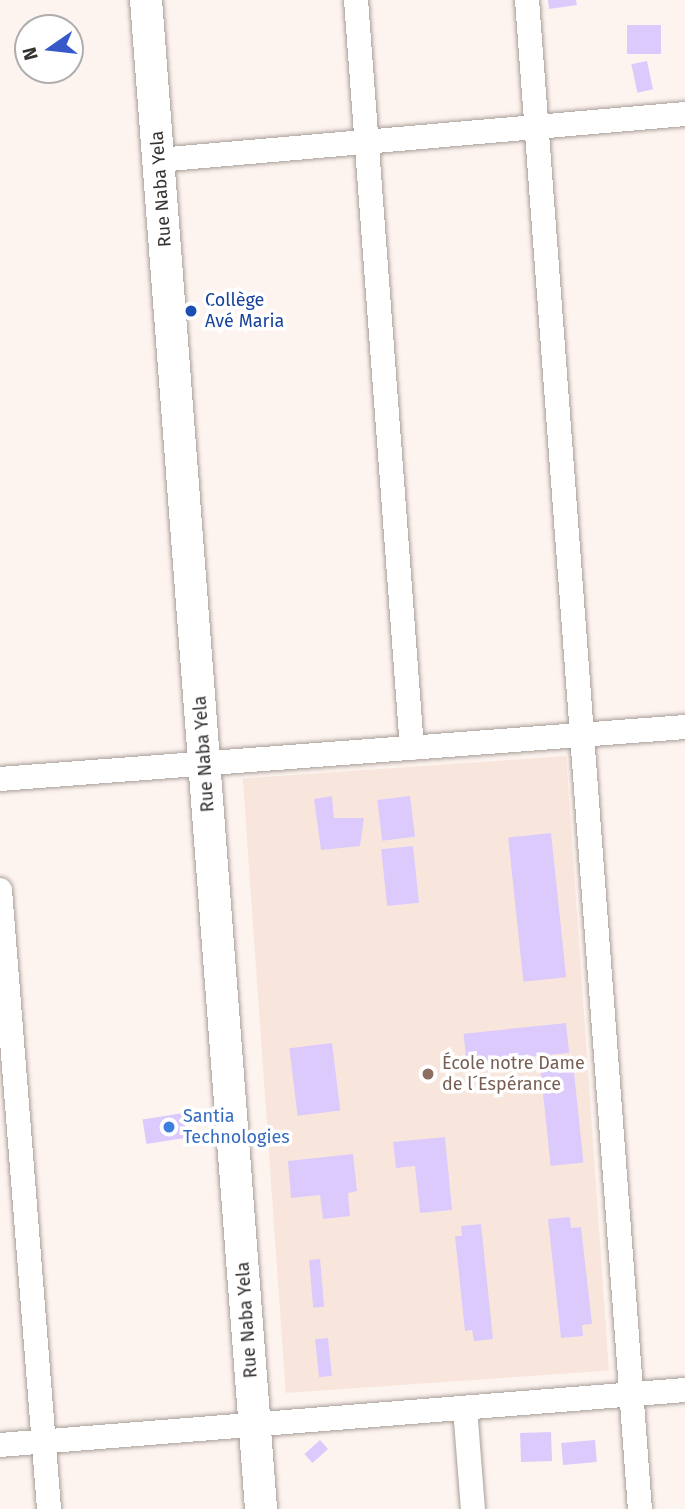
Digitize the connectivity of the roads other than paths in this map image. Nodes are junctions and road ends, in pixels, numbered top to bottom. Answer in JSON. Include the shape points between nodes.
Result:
{"nodes":[{"id":1,"x":146,"y":0,"type":"edge"},
{"id":2,"x":356,"y":0,"type":"edge"},
{"id":3,"x":527,"y":0,"type":"edge"},
{"id":4,"x":685,"y":114,"type":"edge"},
{"id":5,"x":535,"y":127,"type":"junction"},
{"id":6,"x":366,"y":142,"type":"junction"},
{"id":7,"x":158,"y":160,"type":"junction"},
{"id":8,"x":685,"y":727,"type":"edge"},
{"id":9,"x":582,"y":735,"type":"junction"},
{"id":10,"x":411,"y":748,"type":"junction"},
{"id":11,"x":205,"y":764,"type":"junction"},
{"id":12,"x":0,"y":779,"type":"edge"},
{"id":13,"x":0,"y":890,"type":"edge"},
{"id":14,"x":685,"y":1390,"type":"edge"},
{"id":15,"x":631,"y":1394,"type":"junction"},
{"id":16,"x":465,"y":1408,"type":"junction"},
{"id":17,"x":255,"y":1425,"type":"junction"},
{"id":18,"x":43,"y":1442,"type":"junction"},
{"id":19,"x":0,"y":1445,"type":"edge"},
{"id":20,"x":49,"y":1509,"type":"edge"},
{"id":21,"x":261,"y":1509,"type":"edge"},
{"id":22,"x":473,"y":1509,"type":"edge"},
{"id":23,"x":640,"y":1509,"type":"edge"}],
"edges":[{"from":1,"to":7,"type":"street","name":"Rue Naba Yela"},
{"from":2,"to":6,"type":"street"},
{"from":3,"to":5,"type":"street"},
{"from":4,"to":5,"type":"street"},
{"from":5,"to":6,"type":"street"},
{"from":5,"to":9,"type":"street"},
{"from":6,"to":7,"type":"street"},
{"from":6,"to":10,"type":"street"},
{"from":7,"to":11,"type":"street","name":"Rue Naba Yela"},
{"from":8,"to":9,"type":"street"},
{"from":9,"to":10,"type":"street"},
{"from":9,"to":15,"type":"street"},
{"from":10,"to":11,"type":"street"},
{"from":11,"to":12,"type":"street"},
{"from":11,"to":17,"type":"street","name":"Rue Naba Yela"},
{"from":13,"to":18,"type":"street"},
{"from":14,"to":15,"type":"street"},
{"from":15,"to":16,"type":"street"},
{"from":15,"to":23,"type":"street"},
{"from":16,"to":17,"type":"street"},
{"from":16,"to":22,"type":"street"},
{"from":17,"to":18,"type":"street"},
{"from":17,"to":21,"type":"street","name":"Rue Naba Yela"},
{"from":18,"to":19,"type":"street"},
{"from":18,"to":20,"type":"street"}]}
